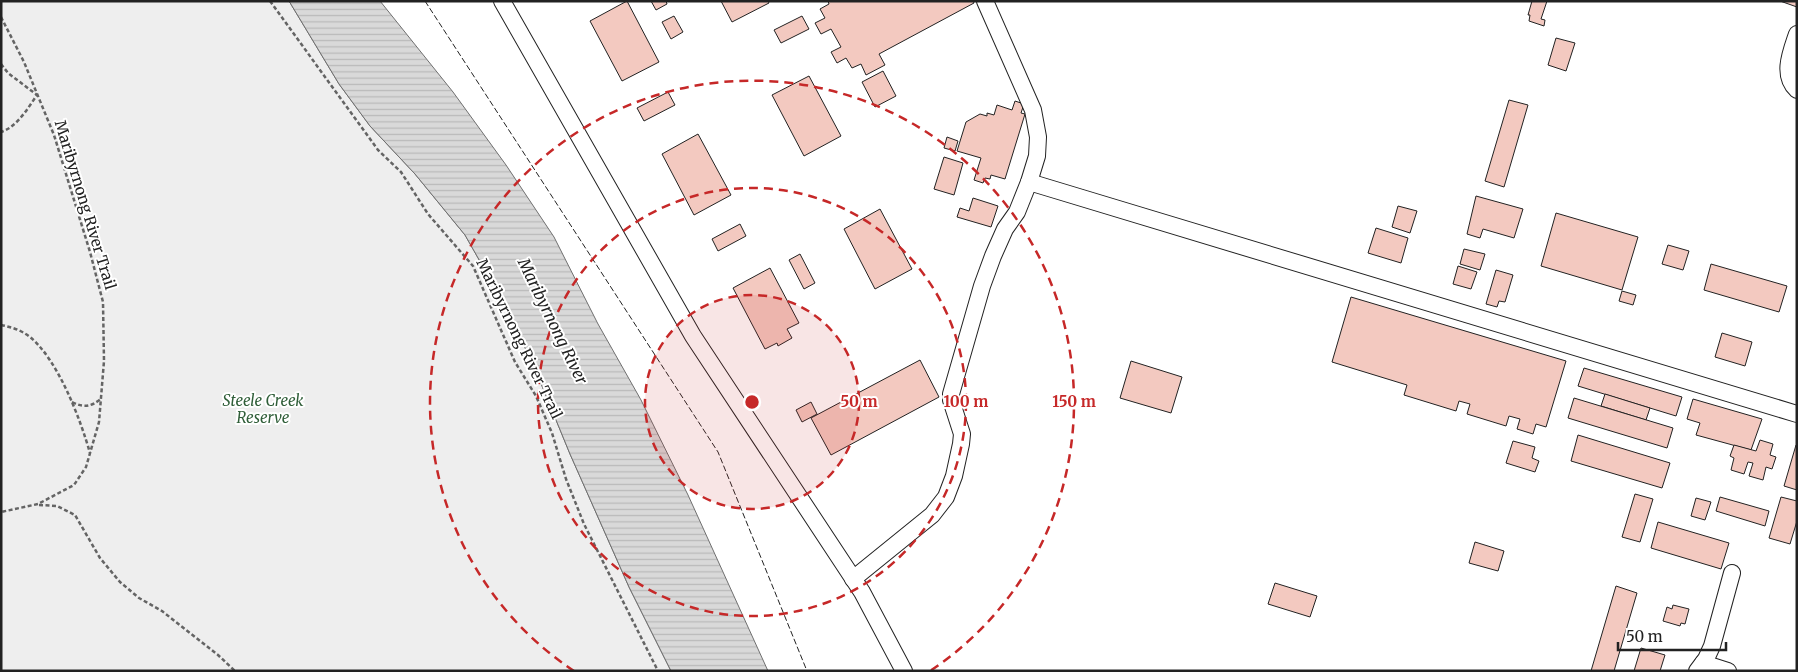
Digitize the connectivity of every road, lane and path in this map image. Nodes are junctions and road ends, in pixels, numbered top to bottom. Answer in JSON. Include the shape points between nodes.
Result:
{"nodes":[{"id":1,"x":270,"y":1,"type":"edge"},
{"id":2,"x":502,"y":1,"type":"edge"},
{"id":3,"x":985,"y":1,"type":"edge"},
{"id":4,"x":1,"y":17,"type":"edge"},
{"id":5,"x":1797,"y":34,"type":"edge"},
{"id":6,"x":1,"y":64,"type":"edge"},
{"id":7,"x":1797,"y":90,"type":"edge"},
{"id":8,"x":37,"y":95,"type":"junction"},
{"id":9,"x":1,"y":132,"type":"edge"},
{"id":10,"x":1029,"y":182,"type":"junction"},
{"id":11,"x":1,"y":325,"type":"edge"},
{"id":12,"x":101,"y":399,"type":"junction"},
{"id":13,"x":71,"y":402,"type":"junction"},
{"id":14,"x":1797,"y":414,"type":"edge"},
{"id":15,"x":90,"y":454,"type":"junction"},
{"id":16,"x":38,"y":504,"type":"junction"},
{"id":17,"x":1,"y":512,"type":"edge"},
{"id":18,"x":1732,"y":572,"type":"dead end"},
{"id":19,"x":853,"y":579,"type":"junction"},
{"id":20,"x":1700,"y":667,"type":"edge"},
{"id":21,"x":235,"y":671,"type":"edge"},
{"id":22,"x":658,"y":671,"type":"edge"},
{"id":23,"x":904,"y":671,"type":"edge"},
{"id":24,"x":1728,"y":671,"type":"edge"}],
"edges":[{"from":1,"to":22,"type":"path","name":"Maribyrnong River Trail","via":[[378,150],[402,172],[428,214],[473,266],[515,362],[536,396],[552,433],[584,524]]},
{"from":2,"to":19,"type":"lane","via":[[693,336]]},
{"from":3,"to":10,"type":"lane","via":[[1033,110],[1038,137],[1037,156]]},
{"from":4,"to":8,"type":"path","name":"Maribyrnong River Trail"},
{"from":5,"to":7,"type":"lane","via":[[1788,71],[1791,84]]},
{"from":6,"to":8,"type":"path"},
{"from":8,"to":9,"type":"path","via":[[24,114]]},
{"from":8,"to":12,"type":"path","name":"Maribyrnong River Trail","via":[[54,135],[100,290],[104,320]]},
{"from":10,"to":14,"type":"lane"},
{"from":10,"to":19,"type":"lane","via":[[993,256],[951,394],[962,444],[946,497],[932,515]]},
{"from":11,"to":13,"type":"path","via":[[22,332],[40,346]]},
{"from":12,"to":13,"type":"path","via":[[87,407]]},
{"from":12,"to":15,"type":"path","name":"Maribyrnong River Trail","via":[[99,422]]},
{"from":13,"to":15,"type":"path","via":[[81,422]]},
{"from":15,"to":16,"type":"path","name":"Maribyrnong River Trail","via":[[74,485]]},
{"from":16,"to":17,"type":"path"},
{"from":16,"to":21,"type":"path","via":[[57,506],[74,515],[100,558],[120,582],[162,611]]},
{"from":18,"to":20,"type":"lane","via":[[1712,646]]},
{"from":19,"to":23,"type":"lane"},
{"from":20,"to":24,"type":"lane"}]}
